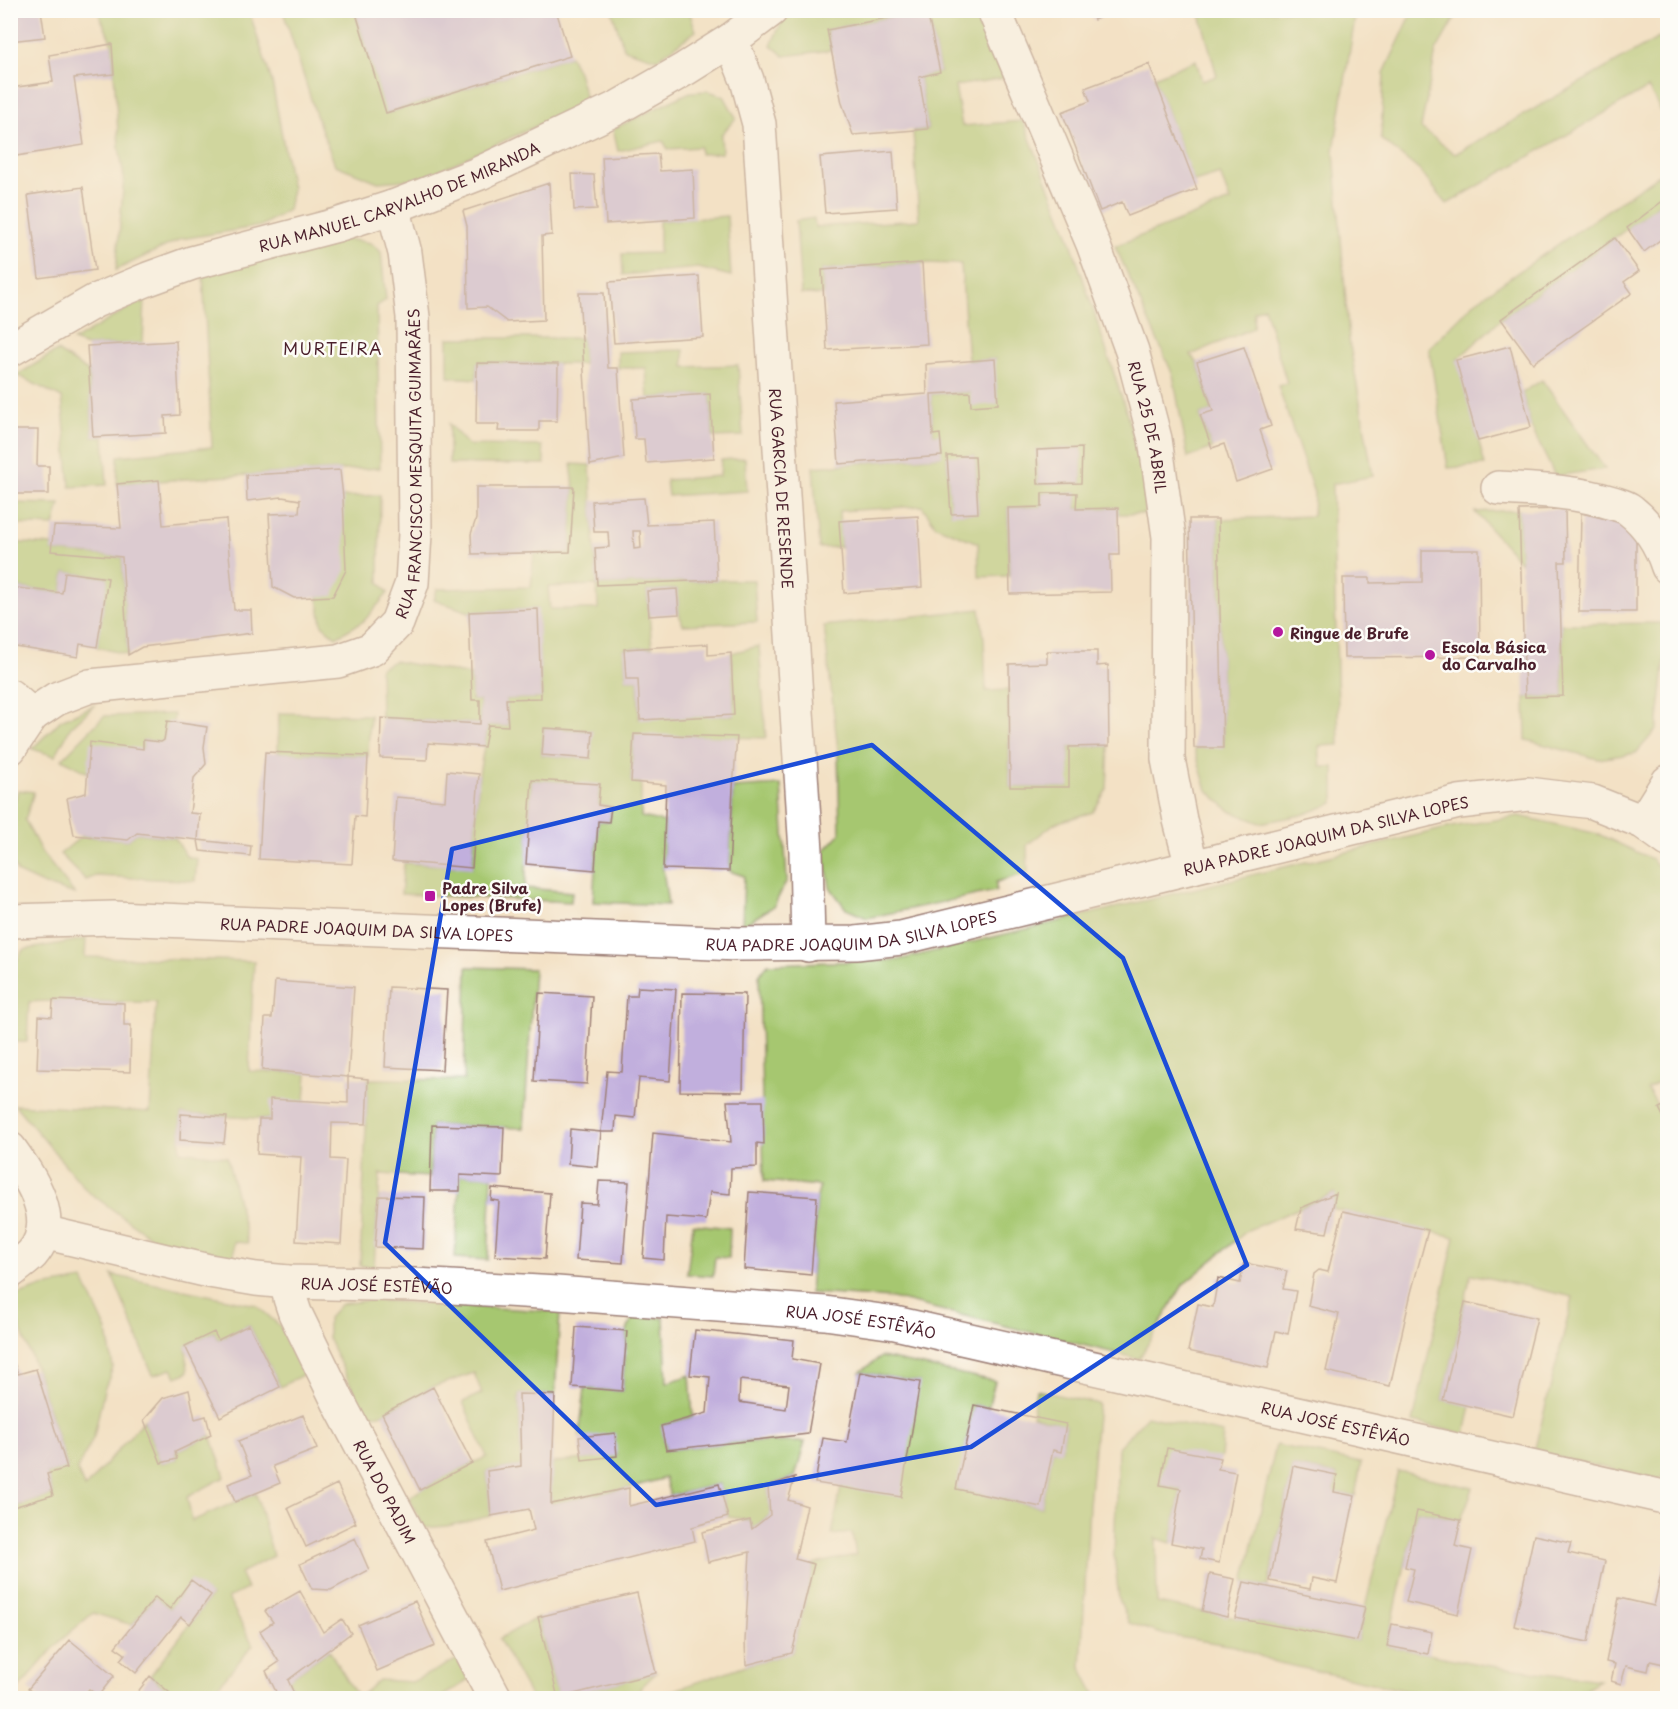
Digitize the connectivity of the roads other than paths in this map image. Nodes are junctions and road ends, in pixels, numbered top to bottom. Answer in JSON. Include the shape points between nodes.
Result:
{"nodes":[{"id":1,"x":771,"y":10,"type":"edge"},
{"id":2,"x":994,"y":10,"type":"edge"},
{"id":3,"x":731,"y":40,"type":"junction"},
{"id":4,"x":393,"y":207,"type":"junction"},
{"id":5,"x":10,"y":350,"type":"edge"},
{"id":6,"x":1498,"y":488,"type":"dead end"},
{"id":7,"x":1668,"y":567,"type":"edge"},
{"id":8,"x":21,"y":706,"type":"edge"},
{"id":9,"x":10,"y":748,"type":"edge"},
{"id":10,"x":1668,"y":782,"type":"edge"},
{"id":11,"x":1655,"y":831,"type":"edge"},
{"id":12,"x":1192,"y":867,"type":"junction"},
{"id":13,"x":10,"y":921,"type":"edge"},
{"id":14,"x":808,"y":945,"type":"junction"},
{"id":15,"x":10,"y":1149,"type":"edge"},
{"id":16,"x":43,"y":1233,"type":"junction"},
{"id":17,"x":10,"y":1272,"type":"edge"},
{"id":18,"x":288,"y":1282,"type":"junction"},
{"id":19,"x":1668,"y":1498,"type":"edge"},
{"id":20,"x":495,"y":1698,"type":"edge"}],
"edges":[{"from":1,"to":3,"type":"street","name":"RUA MANUEL CARVALHO DE MIRANDA"},
{"from":2,"to":12,"type":"street","name":"RUA 25 DE ABRIL","via":[[1093,244],[1132,351],[1155,439],[1169,537],[1168,759]]},
{"from":3,"to":4,"type":"street","name":"RUA MANUEL CARVALHO DE MIRANDA","via":[[617,108],[480,173]]},
{"from":3,"to":14,"type":"street","name":"RUA GARCIA DE RESENDE","via":[[759,124],[806,851]]},
{"from":4,"to":5,"type":"street","name":"RUA MANUEL CARVALHO DE MIRANDA","via":[[148,279],[95,301]]},
{"from":4,"to":8,"type":"street","name":"RUA FRANCISCO MESQUITA GUIMARÃES","via":[[405,253],[413,329],[415,534],[412,583],[397,623],[372,648],[338,661],[90,686],[56,699]]},
{"from":6,"to":7,"type":"street","via":[[1564,492],[1628,508],[1649,528]]},
{"from":8,"to":9,"type":"street"},
{"from":10,"to":11,"type":"street"},
{"from":11,"to":12,"type":"street","name":"RUA PADRE JOAQUIM DA SILVA LOPES","via":[[1593,802],[1528,794],[1459,802]]},
{"from":12,"to":14,"type":"street","name":"RUA PADRE JOAQUIM DA SILVA LOPES","via":[[901,938]]},
{"from":13,"to":14,"type":"street","name":"RUA PADRE JOAQUIM DA SILVA LOPES","via":[[114,918]]},
{"from":15,"to":16,"type":"street","via":[[33,1182],[43,1208]]},
{"from":16,"to":17,"type":"street","via":[[33,1253]]},
{"from":16,"to":18,"type":"street","name":"RUA JOSÉ ESTÊVÃO","via":[[209,1271]]},
{"from":18,"to":19,"type":"street","name":"RUA JOSÉ ESTÊVÃO","via":[[557,1293],[825,1313],[895,1323]]},
{"from":18,"to":20,"type":"street","name":"RUA DO PADIM","via":[[295,1313],[334,1393]]}]}
